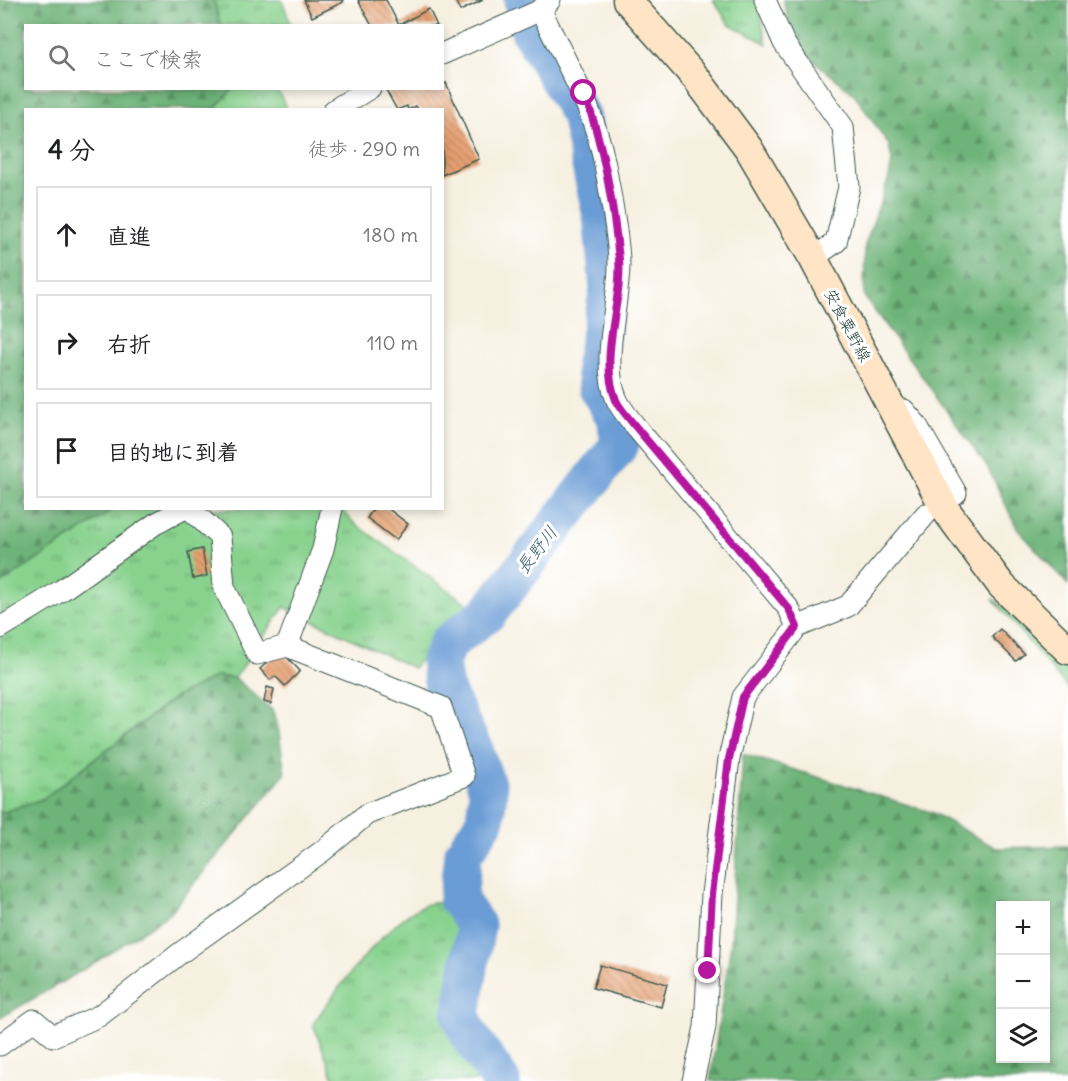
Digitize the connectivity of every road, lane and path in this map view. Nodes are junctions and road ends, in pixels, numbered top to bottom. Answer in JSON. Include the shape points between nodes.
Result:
{"nodes":[{"id":1,"x":627,"y":0,"type":"edge"},
{"id":2,"x":765,"y":0,"type":"edge"},
{"id":3,"x":536,"y":10,"type":"edge"},
{"id":4,"x":444,"y":53,"type":"edge"},
{"id":5,"x":367,"y":90,"type":"edge"},
{"id":6,"x":337,"y":108,"type":"edge"},
{"id":7,"x":813,"y":258,"type":"junction"},
{"id":8,"x":876,"y":377,"type":"junction"},
{"id":9,"x":956,"y":493,"type":"dead end"},
{"id":10,"x":183,"y":510,"type":"edge"},
{"id":11,"x":189,"y":510,"type":"edge"},
{"id":12,"x":332,"y":510,"type":"edge"},
{"id":13,"x":926,"y":514,"type":"dead end"},
{"id":14,"x":797,"y":627,"type":"junction"},
{"id":15,"x":0,"y":628,"type":"edge"},
{"id":16,"x":287,"y":646,"type":"junction"},
{"id":17,"x":1068,"y":650,"type":"edge"},
{"id":18,"x":0,"y":1046,"type":"edge"},
{"id":19,"x":693,"y":1081,"type":"edge"}],
"edges":[{"from":1,"to":7,"type":"main road","name":"安食粟野線","via":[[696,78],[749,149]]},
{"from":2,"to":7,"type":"street","via":[[784,43],[843,127],[849,187],[836,242]]},
{"from":3,"to":4,"type":"street"},
{"from":3,"to":14,"type":"street","via":[[584,93],[605,165],[619,260],[610,371],[616,400],[789,609]]},
{"from":5,"to":6,"type":"street"},
{"from":7,"to":8,"type":"main road","name":"安食粟野線"},
{"from":8,"to":9,"type":"street","via":[[916,424]]},
{"from":8,"to":17,"type":"main road","name":"安食粟野線","via":[[945,509],[1000,585]]},
{"from":10,"to":15,"type":"street","via":[[155,524]]},
{"from":11,"to":16,"type":"street","via":[[220,537],[224,587],[257,654]]},
{"from":12,"to":16,"type":"street","via":[[323,549]]},
{"from":13,"to":14,"type":"street","via":[[848,606]]},
{"from":14,"to":19,"type":"street","via":[[743,697],[729,759],[712,894],[705,1027]]},
{"from":16,"to":18,"type":"street","via":[[441,707],[464,776],[367,814],[99,1016],[53,1036],[34,1020]]}]}
